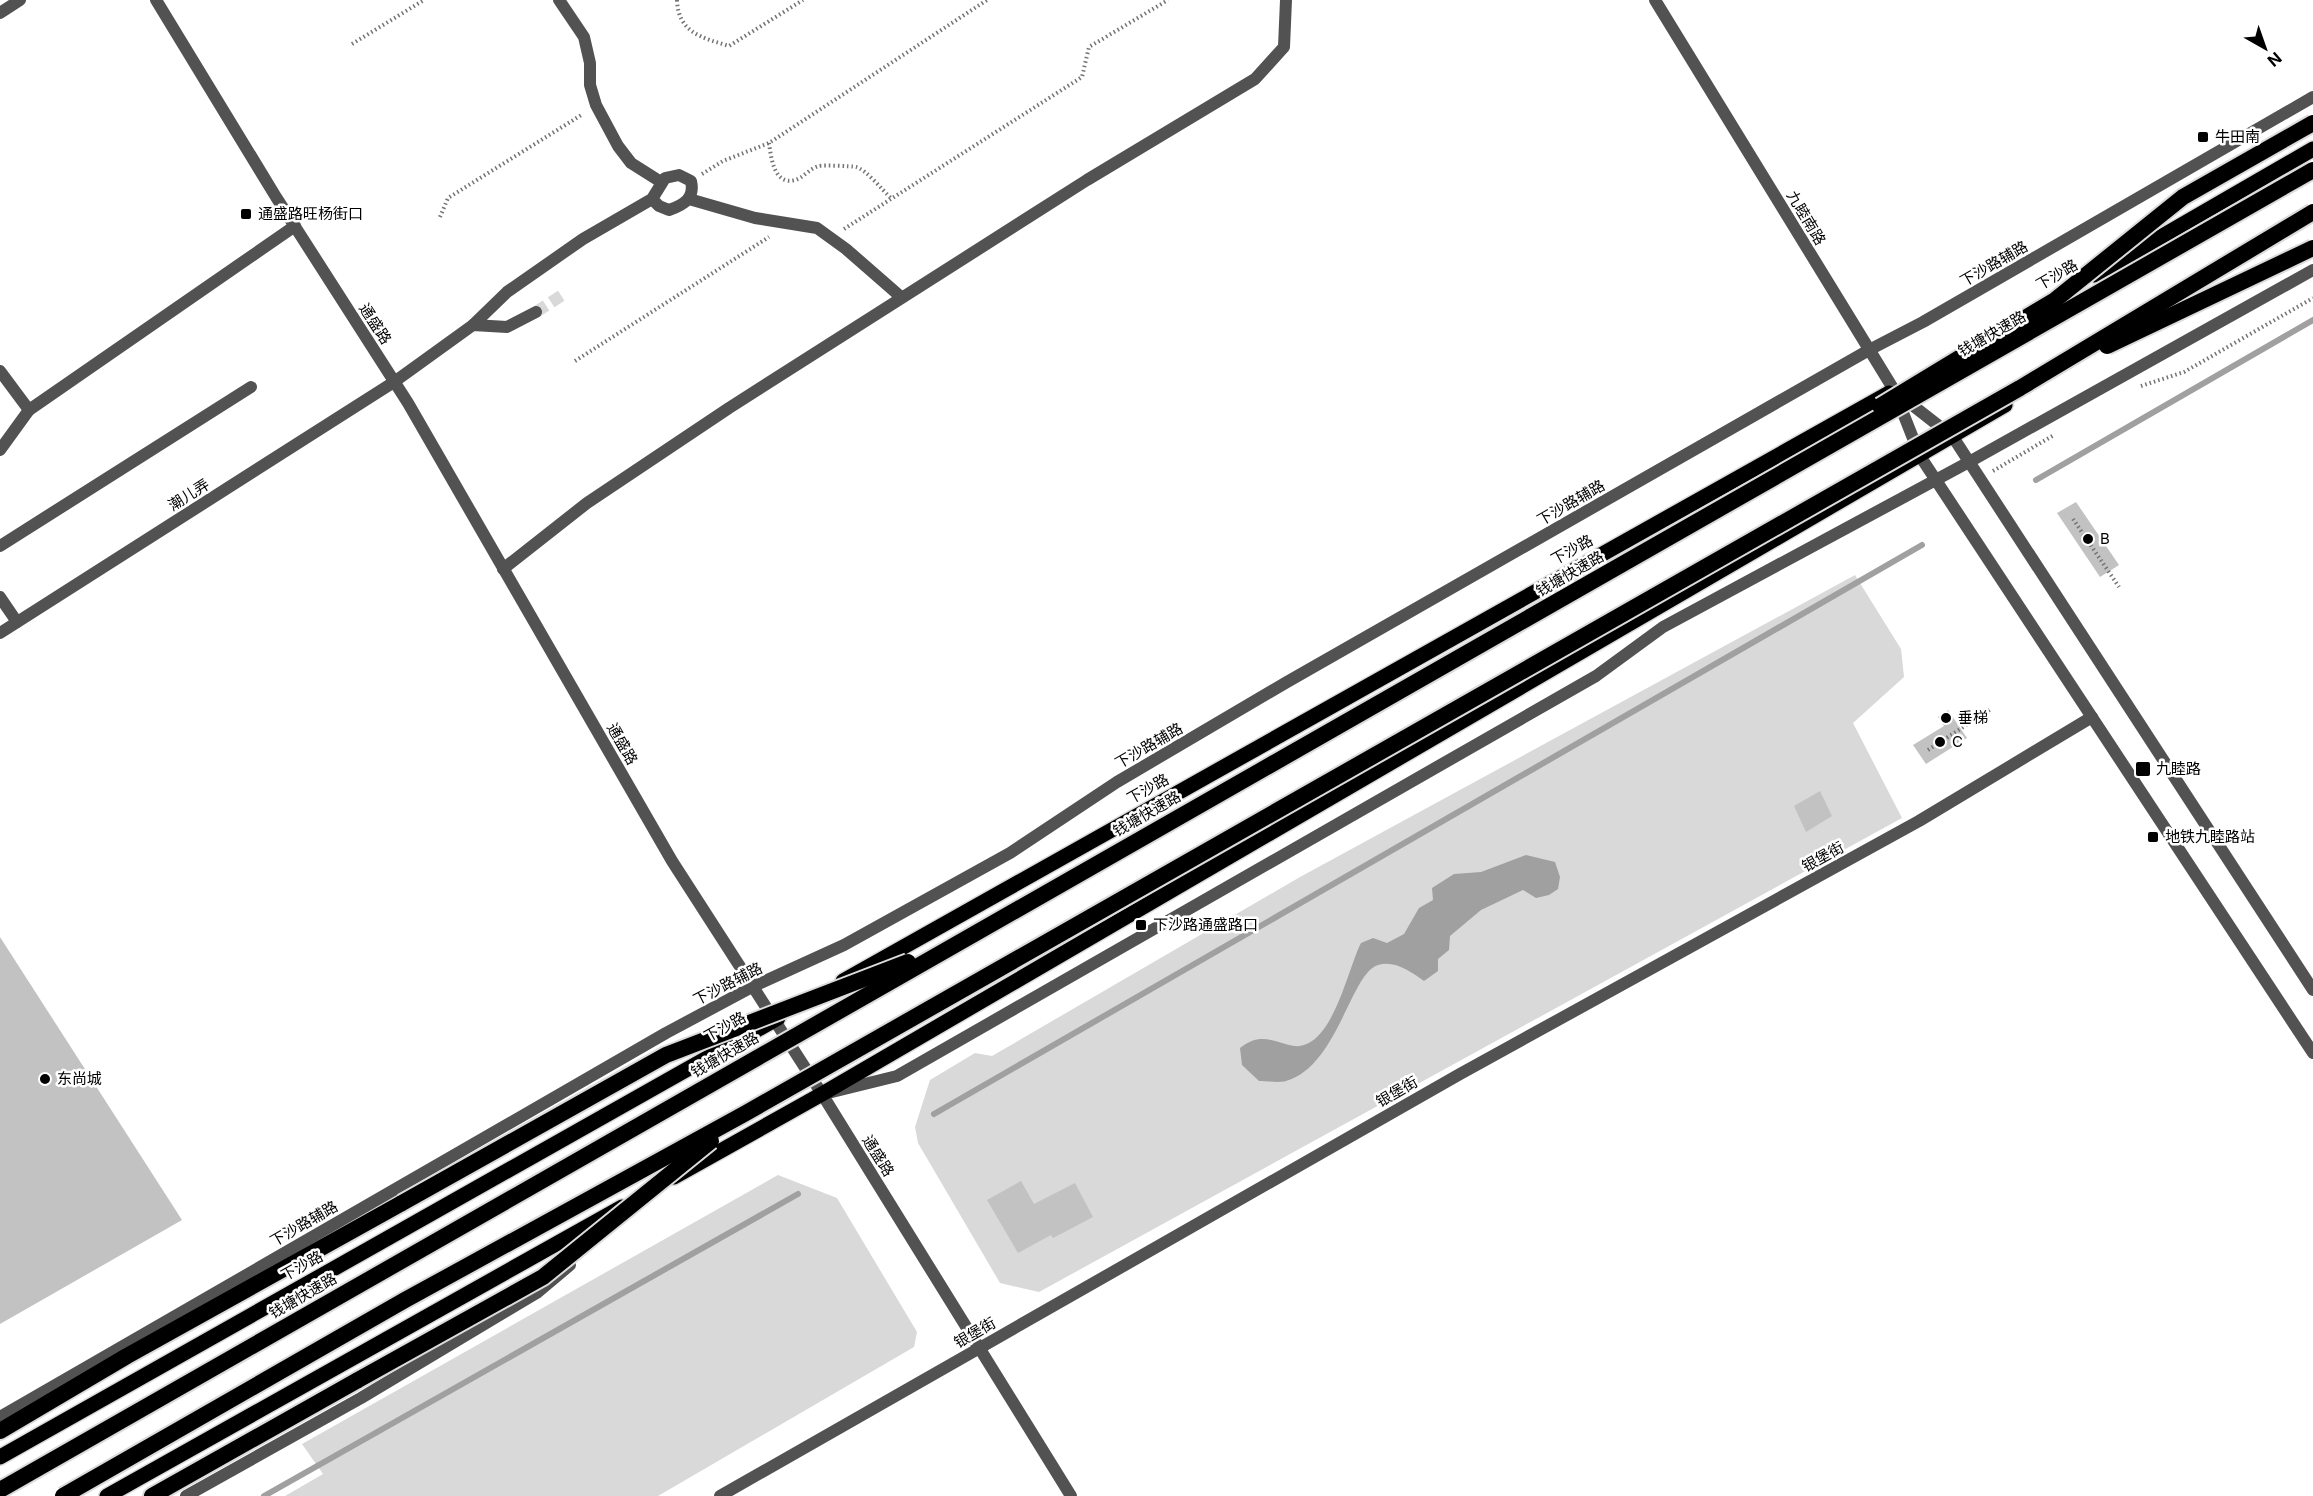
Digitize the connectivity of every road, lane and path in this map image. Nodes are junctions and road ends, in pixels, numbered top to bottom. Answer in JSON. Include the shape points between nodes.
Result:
{"nodes":[{"id":1,"x":20,"y":0,"type":"edge"},
{"id":2,"x":156,"y":0,"type":"edge"},
{"id":3,"x":424,"y":0,"type":"edge"},
{"id":4,"x":559,"y":0,"type":"edge"},
{"id":5,"x":677,"y":0,"type":"edge"},
{"id":6,"x":803,"y":0,"type":"edge"},
{"id":7,"x":987,"y":0,"type":"edge"},
{"id":8,"x":1167,"y":0,"type":"edge"},
{"id":9,"x":1286,"y":0,"type":"edge"},
{"id":10,"x":1655,"y":0,"type":"edge"},
{"id":11,"x":0,"y":13,"type":"edge"},
{"id":12,"x":352,"y":44,"type":"dead end"},
{"id":13,"x":2313,"y":97,"type":"edge"},
{"id":14,"x":596,"y":105,"type":"junction"},
{"id":15,"x":2313,"y":123,"type":"edge"},
{"id":16,"x":769,"y":144,"type":"junction"},
{"id":17,"x":2313,"y":149,"type":"edge"},
{"id":18,"x":2313,"y":170,"type":"edge"},
{"id":19,"x":691,"y":181,"type":"junction"},
{"id":20,"x":661,"y":182,"type":"junction"},
{"id":21,"x":891,"y":198,"type":"junction"},
{"id":22,"x":652,"y":199,"type":"junction"},
{"id":23,"x":689,"y":199,"type":"junction"},
{"id":24,"x":2313,"y":212,"type":"edge"},
{"id":25,"x":440,"y":217,"type":"dead end"},
{"id":26,"x":2313,"y":221,"type":"edge"},
{"id":27,"x":792,"y":223,"type":"junction"},
{"id":28,"x":295,"y":226,"type":"junction"},
{"id":29,"x":830,"y":237,"type":"junction"},
{"id":30,"x":2313,"y":248,"type":"edge"},
{"id":31,"x":2313,"y":270,"type":"edge"},
{"id":32,"x":901,"y":297,"type":"junction"},
{"id":33,"x":2313,"y":298,"type":"edge"},
{"id":34,"x":536,"y":312,"type":"tunnel mouth"},
{"id":35,"x":473,"y":325,"type":"junction"},
{"id":36,"x":1869,"y":350,"type":"junction"},
{"id":37,"x":575,"y":361,"type":"dead end"},
{"id":38,"x":0,"y":372,"type":"edge"},
{"id":39,"x":394,"y":382,"type":"junction"},
{"id":40,"x":251,"y":387,"type":"dead end"},
{"id":41,"x":2020,"y":388,"type":"junction"},
{"id":42,"x":2133,"y":389,"type":"dead end"},
{"id":43,"x":1894,"y":390,"type":"junction"},
{"id":44,"x":29,"y":410,"type":"junction"},
{"id":45,"x":2062,"y":431,"type":"dead end"},
{"id":46,"x":1953,"y":437,"type":"junction"},
{"id":47,"x":0,"y":450,"type":"edge"},
{"id":48,"x":1825,"y":450,"type":"junction"},
{"id":49,"x":1920,"y":456,"type":"junction"},
{"id":50,"x":1969,"y":462,"type":"junction"},
{"id":51,"x":1980,"y":479,"type":"junction"},
{"id":52,"x":1936,"y":481,"type":"junction"},
{"id":53,"x":2073,"y":519,"type":"dead end"},
{"id":54,"x":0,"y":546,"type":"edge"},
{"id":55,"x":503,"y":569,"type":"junction"},
{"id":56,"x":2119,"y":586,"type":"dead end"},
{"id":57,"x":0,"y":597,"type":"edge"},
{"id":58,"x":17,"y":622,"type":"junction"},
{"id":59,"x":0,"y":633,"type":"edge"},
{"id":60,"x":1991,"y":709,"type":"dead end"},
{"id":61,"x":2092,"y":717,"type":"junction"},
{"id":62,"x":1928,"y":750,"type":"dead end"},
{"id":63,"x":959,"y":942,"type":"junction"},
{"id":64,"x":752,"y":987,"type":"junction"},
{"id":65,"x":2313,"y":990,"type":"edge"},
{"id":66,"x":773,"y":1020,"type":"junction"},
{"id":67,"x":2313,"y":1053,"type":"edge"},
{"id":68,"x":822,"y":1094,"type":"junction"},
{"id":69,"x":746,"y":1113,"type":"junction"},
{"id":70,"x":667,"y":1182,"type":"junction"},
{"id":71,"x":979,"y":1348,"type":"junction"},
{"id":72,"x":0,"y":1417,"type":"edge"},
{"id":73,"x":0,"y":1431,"type":"edge"},
{"id":74,"x":0,"y":1457,"type":"edge"},
{"id":75,"x":0,"y":1490,"type":"edge"},
{"id":76,"x":63,"y":1496,"type":"edge"},
{"id":77,"x":106,"y":1496,"type":"edge"},
{"id":78,"x":152,"y":1496,"type":"edge"},
{"id":79,"x":186,"y":1496,"type":"edge"},
{"id":80,"x":720,"y":1496,"type":"edge"},
{"id":81,"x":1071,"y":1496,"type":"edge"}],
"edges":[{"from":1,"to":11,"type":"street"},
{"from":2,"to":28,"type":"street","name":"通盛路"},
{"from":3,"to":12,"type":"path"},
{"from":4,"to":14,"type":"street","via":[[584,37]]},
{"from":5,"to":6,"type":"path","via":[[677,12],[694,36],[729,46]]},
{"from":7,"to":16,"type":"path"},
{"from":8,"to":21,"type":"path","via":[[1089,47],[1082,77]]},
{"from":9,"to":32,"type":"street","via":[[1284,47],[1255,79]]},
{"from":10,"to":36,"type":"street","name":"九睦南路"},
{"from":13,"to":36,"type":"street","name":"下沙路辅路"},
{"from":14,"to":20,"type":"street","via":[[631,163]]},
{"from":14,"to":25,"type":"path","via":[[448,198]]},
{"from":15,"to":48,"type":"highway","bridge":true,"via":[[2183,197],[2055,300],[1873,410]]},
{"from":16,"to":19,"type":"path","via":[[723,161]]},
{"from":16,"to":21,"type":"path","via":[[771,164],[788,181],[823,165],[857,167]]},
{"from":17,"to":43,"type":"main road","name":"下沙路"},
{"from":18,"to":48,"type":"highway","name":"钱塘快速路","bridge":true},
{"from":19,"to":20,"type":"street","via":[[674,175]]},
{"from":19,"to":23,"type":"street"},
{"from":20,"to":22,"type":"street"},
{"from":21,"to":29,"type":"path"},
{"from":22,"to":23,"type":"street","via":[[669,210]]},
{"from":22,"to":35,"type":"street","name":"潮儿弄","via":[[583,239],[507,292]]},
{"from":23,"to":27,"type":"street","via":[[726,212]]},
{"from":24,"to":41,"type":"highway","bridge":true},
{"from":26,"to":46,"type":"main road"},
{"from":27,"to":29,"type":"street","via":[[817,228]]},
{"from":27,"to":37,"type":"path"},
{"from":28,"to":39,"type":"street","name":"通盛路"},
{"from":28,"to":44,"type":"street"},
{"from":29,"to":32,"type":"street"},
{"from":30,"to":41,"type":"highway","bridge":true},
{"from":31,"to":50,"type":"street"},
{"from":32,"to":55,"type":"street","via":[[587,503]]},
{"from":33,"to":42,"type":"path","via":[[2184,372]]},
{"from":34,"to":35,"type":"street","via":[[507,327]]},
{"from":35,"to":39,"type":"street","name":"潮儿弄"},
{"from":36,"to":43,"type":"street","name":"九睦南路"},
{"from":36,"to":64,"type":"street","name":"下沙路辅路","via":[[1227,717],[1117,782],[1010,853],[844,945]]},
{"from":38,"to":44,"type":"street"},
{"from":39,"to":55,"type":"street","name":"通盛路"},
{"from":39,"to":58,"type":"street","name":"潮儿弄"},
{"from":40,"to":54,"type":"street"},
{"from":41,"to":69,"type":"highway","bridge":true},
{"from":43,"to":46,"type":"street"},
{"from":43,"to":49,"type":"street","name":"九睦南路"},
{"from":43,"to":66,"type":"main road","name":"下沙路"},
{"from":44,"to":47,"type":"street"},
{"from":45,"to":51,"type":"path"},
{"from":46,"to":49,"type":"main road"},
{"from":46,"to":50,"type":"street"},
{"from":48,"to":63,"type":"highway","name":"钱塘快速路","bridge":true},
{"from":49,"to":52,"type":"street"},
{"from":49,"to":68,"type":"main road"},
{"from":50,"to":51,"type":"street"},
{"from":50,"to":52,"type":"street"},
{"from":51,"to":65,"type":"street"},
{"from":52,"to":61,"type":"street"},
{"from":52,"to":68,"type":"street","via":[[1664,627],[1596,676],[897,1076]]},
{"from":53,"to":56,"type":"path"},
{"from":55,"to":64,"type":"street","name":"通盛路","via":[[672,861]]},
{"from":57,"to":58,"type":"street"},
{"from":58,"to":59,"type":"street","name":"潮儿弄"},
{"from":60,"to":62,"type":"path"},
{"from":61,"to":67,"type":"street"},
{"from":61,"to":71,"type":"street","name":"银堡街","via":[[1919,821],[1460,1074]]},
{"from":63,"to":73,"type":"highway","bridge":true,"via":[[666,1055]]},
{"from":63,"to":75,"type":"highway","name":"钱塘快速路","bridge":true},
{"from":64,"to":66,"type":"street","name":"通盛路"},
{"from":64,"to":72,"type":"street","name":"下沙路辅路"},
{"from":66,"to":68,"type":"street","name":"通盛路"},
{"from":66,"to":74,"type":"main road","name":"下沙路"},
{"from":68,"to":70,"type":"main road"},
{"from":68,"to":71,"type":"street","name":"通盛路"},
{"from":69,"to":76,"type":"highway","bridge":true,"via":[[405,1300]]},
{"from":69,"to":78,"type":"highway","bridge":true,"via":[[543,1277]]},
{"from":70,"to":77,"type":"main road"},
{"from":70,"to":79,"type":"street","via":[[538,1292]]},
{"from":71,"to":80,"type":"street","name":"银堡街"},
{"from":71,"to":81,"type":"street","name":"通盛路"}]}
